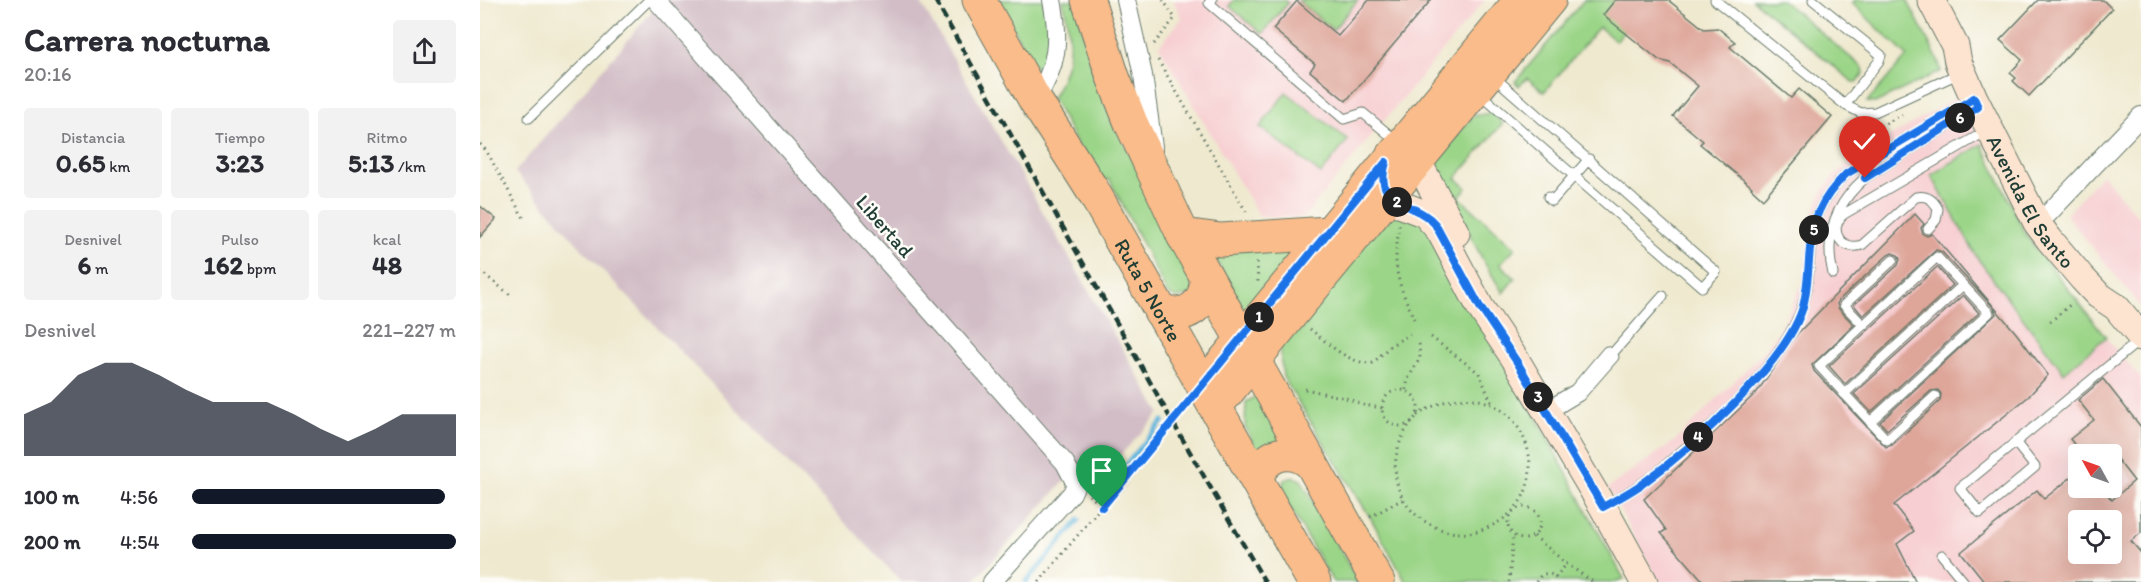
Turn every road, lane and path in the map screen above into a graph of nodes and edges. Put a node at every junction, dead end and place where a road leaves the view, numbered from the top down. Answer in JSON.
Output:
{"nodes":[{"id":1,"x":649,"y":0,"type":"edge"},
{"id":2,"x":656,"y":0,"type":"edge"},
{"id":3,"x":979,"y":0,"type":"edge"},
{"id":4,"x":1052,"y":0,"type":"edge"},
{"id":5,"x":1088,"y":0,"type":"edge"},
{"id":6,"x":1126,"y":0,"type":"edge"},
{"id":7,"x":1212,"y":0,"type":"edge"},
{"id":8,"x":1519,"y":0,"type":"edge"},
{"id":9,"x":1551,"y":0,"type":"edge"},
{"id":10,"x":1715,"y":0,"type":"edge"},
{"id":11,"x":1813,"y":0,"type":"edge"},
{"id":12,"x":1931,"y":0,"type":"edge"},
{"id":13,"x":1959,"y":59,"type":"junction"},
{"id":14,"x":1474,"y":74,"type":"junction"},
{"id":15,"x":1035,"y":100,"type":"junction"},
{"id":16,"x":1845,"y":105,"type":"junction"},
{"id":17,"x":1981,"y":111,"type":"junction"},
{"id":18,"x":2141,"y":116,"type":"edge"},
{"id":19,"x":529,"y":118,"type":"dead end"},
{"id":20,"x":480,"y":144,"type":"edge"},
{"id":21,"x":1402,"y":156,"type":"junction"},
{"id":22,"x":1590,"y":159,"type":"junction"},
{"id":23,"x":1575,"y":175,"type":"junction"},
{"id":24,"x":1163,"y":193,"type":"junction"},
{"id":25,"x":1390,"y":196,"type":"junction"},
{"id":26,"x":1548,"y":197,"type":"dead end"},
{"id":27,"x":2048,"y":214,"type":"junction"},
{"id":28,"x":526,"y":221,"type":"dead end"},
{"id":29,"x":1928,"y":229,"type":"dead end"},
{"id":30,"x":1328,"y":233,"type":"junction"},
{"id":31,"x":1183,"y":235,"type":"junction"},
{"id":32,"x":1893,"y":260,"type":"dead end"},
{"id":33,"x":480,"y":271,"type":"edge"},
{"id":34,"x":1833,"y":274,"type":"dead end"},
{"id":35,"x":1206,"y":277,"type":"junction"},
{"id":36,"x":1963,"y":285,"type":"junction"},
{"id":37,"x":1663,"y":296,"type":"dead end"},
{"id":38,"x":513,"y":297,"type":"dead end"},
{"id":39,"x":2072,"y":303,"type":"dead end"},
{"id":40,"x":2116,"y":307,"type":"junction"},
{"id":41,"x":1160,"y":311,"type":"junction"},
{"id":42,"x":1414,"y":319,"type":"dead end"},
{"id":43,"x":2050,"y":322,"type":"dead end"},
{"id":44,"x":1863,"y":325,"type":"junction"},
{"id":45,"x":1307,"y":327,"type":"dead end"},
{"id":46,"x":1410,"y":334,"type":"dead end"},
{"id":47,"x":1431,"y":337,"type":"dead end"},
{"id":48,"x":2141,"y":338,"type":"edge"},
{"id":49,"x":1419,"y":341,"type":"dead end"},
{"id":50,"x":1247,"y":350,"type":"junction"},
{"id":51,"x":1517,"y":362,"type":"junction"},
{"id":52,"x":1305,"y":389,"type":"dead end"},
{"id":53,"x":1406,"y":391,"type":"junction"},
{"id":54,"x":1844,"y":394,"type":"junction"},
{"id":55,"x":1935,"y":396,"type":"dead end"},
{"id":56,"x":1209,"y":397,"type":"junction"},
{"id":57,"x":1492,"y":404,"type":"junction"},
{"id":58,"x":1382,"y":408,"type":"junction"},
{"id":59,"x":1416,"y":416,"type":"junction"},
{"id":60,"x":1541,"y":418,"type":"junction"},
{"id":61,"x":1412,"y":421,"type":"junction"},
{"id":62,"x":1870,"y":422,"type":"junction"},
{"id":63,"x":1523,"y":435,"type":"junction"},
{"id":64,"x":2015,"y":442,"type":"junction"},
{"id":65,"x":1311,"y":463,"type":"junction"},
{"id":66,"x":1256,"y":479,"type":"junction"},
{"id":67,"x":1403,"y":499,"type":"junction"},
{"id":68,"x":1603,"y":507,"type":"junction"},
{"id":69,"x":1514,"y":511,"type":"junction"},
{"id":70,"x":1370,"y":517,"type":"dead end"},
{"id":71,"x":1514,"y":536,"type":"junction"},
{"id":72,"x":1534,"y":536,"type":"junction"},
{"id":73,"x":1942,"y":555,"type":"dead end"},
{"id":74,"x":1567,"y":564,"type":"junction"},
{"id":75,"x":1555,"y":577,"type":"junction"},
{"id":76,"x":992,"y":582,"type":"edge"},
{"id":77,"x":1039,"y":582,"type":"edge"},
{"id":78,"x":1314,"y":582,"type":"edge"},
{"id":79,"x":1378,"y":582,"type":"edge"},
{"id":80,"x":1509,"y":582,"type":"edge"},
{"id":81,"x":1536,"y":582,"type":"edge"},
{"id":82,"x":1558,"y":582,"type":"edge"},
{"id":83,"x":1593,"y":582,"type":"edge"},
{"id":84,"x":1643,"y":582,"type":"edge"},
{"id":85,"x":1964,"y":582,"type":"edge"}],
"edges":[{"from":1,"to":19,"type":"lane"},
{"from":2,"to":76,"type":"street","name":"Libertad"},
{"from":3,"to":15,"type":"highway","name":"Ruta 5 Norte"},
{"from":4,"to":15,"type":"street"},
{"from":5,"to":24,"type":"highway"},
{"from":6,"to":24,"type":"street"},
{"from":7,"to":21,"type":"lane"},
{"from":8,"to":14,"type":"main road"},
{"from":9,"to":14,"type":"main road"},
{"from":10,"to":16,"type":"lane"},
{"from":11,"to":16,"type":"lane"},
{"from":12,"to":13,"type":"street","name":"Avenida El Santo"},
{"from":13,"to":16,"type":"lane"},
{"from":13,"to":17,"type":"street","name":"Avenida El Santo"},
{"from":13,"to":27,"type":"street","name":"Avenida El Santo"},
{"from":14,"to":21,"type":"main road"},
{"from":14,"to":22,"type":"lane"},
{"from":14,"to":23,"type":"lane"},
{"from":15,"to":41,"type":"highway","name":"Ruta 5 Norte"},
{"from":17,"to":29,"type":"lane"},
{"from":17,"to":34,"type":"lane"},
{"from":17,"to":40,"type":"street","name":"Avenida El Santo"},
{"from":17,"to":68,"type":"lane"},
{"from":18,"to":27,"type":"street"},
{"from":20,"to":28,"type":"path"},
{"from":21,"to":25,"type":"main road"},
{"from":21,"to":30,"type":"main road"},
{"from":21,"to":51,"type":"street"},
{"from":22,"to":23,"type":"lane"},
{"from":22,"to":23,"type":"lane"},
{"from":23,"to":26,"type":"lane"},
{"from":24,"to":31,"type":"highway"},
{"from":25,"to":42,"type":"path"},
{"from":25,"to":50,"type":"main road"},
{"from":25,"to":51,"type":"street"},
{"from":27,"to":40,"type":"street","name":"Avenida El Santo"},
{"from":30,"to":31,"type":"highway"},
{"from":30,"to":50,"type":"main road"},
{"from":31,"to":35,"type":"highway"},
{"from":32,"to":44,"type":"lane"},
{"from":33,"to":38,"type":"path"},
{"from":35,"to":41,"type":"highway"},
{"from":35,"to":50,"type":"highway"},
{"from":36,"to":44,"type":"lane"},
{"from":36,"to":54,"type":"lane"},
{"from":36,"to":62,"type":"lane"},
{"from":37,"to":60,"type":"lane"},
{"from":39,"to":43,"type":"path"},
{"from":40,"to":48,"type":"street","name":"Avenida El Santo"},
{"from":41,"to":56,"type":"highway","name":"Ruta 5 Norte"},
{"from":44,"to":54,"type":"lane"},
{"from":45,"to":46,"type":"path"},
{"from":47,"to":57,"type":"path"},
{"from":48,"to":64,"type":"lane"},
{"from":49,"to":53,"type":"path"},
{"from":50,"to":56,"type":"main road"},
{"from":50,"to":65,"type":"highway"},
{"from":51,"to":60,"type":"street"},
{"from":52,"to":58,"type":"path"},
{"from":53,"to":58,"type":"path"},
{"from":53,"to":59,"type":"path"},
{"from":54,"to":62,"type":"lane"},
{"from":55,"to":62,"type":"lane"},
{"from":56,"to":66,"type":"highway","name":"Ruta 5 Norte"},
{"from":56,"to":77,"type":"path"},
{"from":57,"to":59,"type":"path"},
{"from":57,"to":63,"type":"path"},
{"from":58,"to":61,"type":"path"},
{"from":59,"to":61,"type":"path"},
{"from":60,"to":63,"type":"path"},
{"from":60,"to":68,"type":"street"},
{"from":61,"to":67,"type":"path"},
{"from":63,"to":69,"type":"path"},
{"from":64,"to":64,"type":"lane"},
{"from":65,"to":66,"type":"highway"},
{"from":65,"to":79,"type":"highway"},
{"from":66,"to":78,"type":"highway","name":"Ruta 5 Norte"},
{"from":67,"to":69,"type":"path"},
{"from":67,"to":70,"type":"path"},
{"from":68,"to":84,"type":"street"},
{"from":69,"to":71,"type":"path"},
{"from":69,"to":72,"type":"path"},
{"from":71,"to":72,"type":"path"},
{"from":71,"to":80,"type":"path"},
{"from":72,"to":74,"type":"path"},
{"from":73,"to":85,"type":"lane"},
{"from":74,"to":75,"type":"path"},
{"from":74,"to":83,"type":"path"},
{"from":75,"to":81,"type":"path"},
{"from":75,"to":82,"type":"path"}]}
